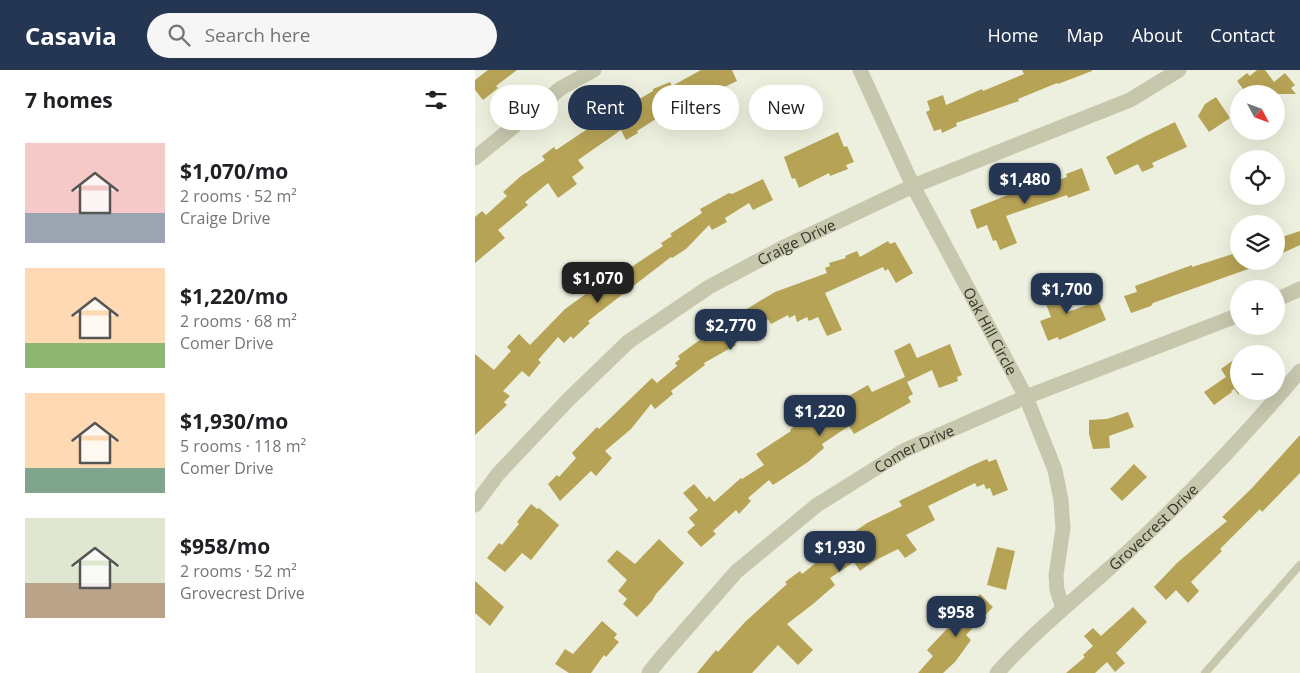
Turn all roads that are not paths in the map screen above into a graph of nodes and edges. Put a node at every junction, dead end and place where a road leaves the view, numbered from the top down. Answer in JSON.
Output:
{"nodes":[{"id":1,"x":594,"y":70,"type":"edge"},
{"id":2,"x":860,"y":70,"type":"edge"},
{"id":3,"x":1179,"y":70,"type":"edge"},
{"id":4,"x":475,"y":158,"type":"edge"},
{"id":5,"x":913,"y":186,"type":"junction"},
{"id":6,"x":1300,"y":289,"type":"edge"},
{"id":7,"x":1285,"y":296,"type":"edge"},
{"id":8,"x":1230,"y":319,"type":"edge"},
{"id":9,"x":1300,"y":372,"type":"edge"},
{"id":10,"x":1027,"y":397,"type":"junction"},
{"id":11,"x":475,"y":505,"type":"edge"},
{"id":12,"x":1300,"y":565,"type":"edge"},
{"id":13,"x":1063,"y":608,"type":"junction"},
{"id":14,"x":649,"y":673,"type":"edge"},
{"id":15,"x":997,"y":673,"type":"edge"},
{"id":16,"x":1205,"y":673,"type":"edge"}],
"edges":[{"from":1,"to":4,"type":"street"},
{"from":2,"to":5,"type":"street","name":"Oak Hill Circle"},
{"from":3,"to":5,"type":"street","name":"Craige Drive"},
{"from":5,"to":10,"type":"street","name":"Oak Hill Circle"},
{"from":5,"to":11,"type":"street","name":"Craige Drive"},
{"from":6,"to":7,"type":"street"},
{"from":8,"to":10,"type":"street","name":"Comer Drive"},
{"from":9,"to":13,"type":"street","name":"Grovecrest Drive"},
{"from":10,"to":13,"type":"street","name":"Oak Hill Circle"},
{"from":10,"to":14,"type":"street","name":"Comer Drive"},
{"from":12,"to":16,"type":"lane"},
{"from":13,"to":15,"type":"street","name":"Grovecrest Drive"}]}
